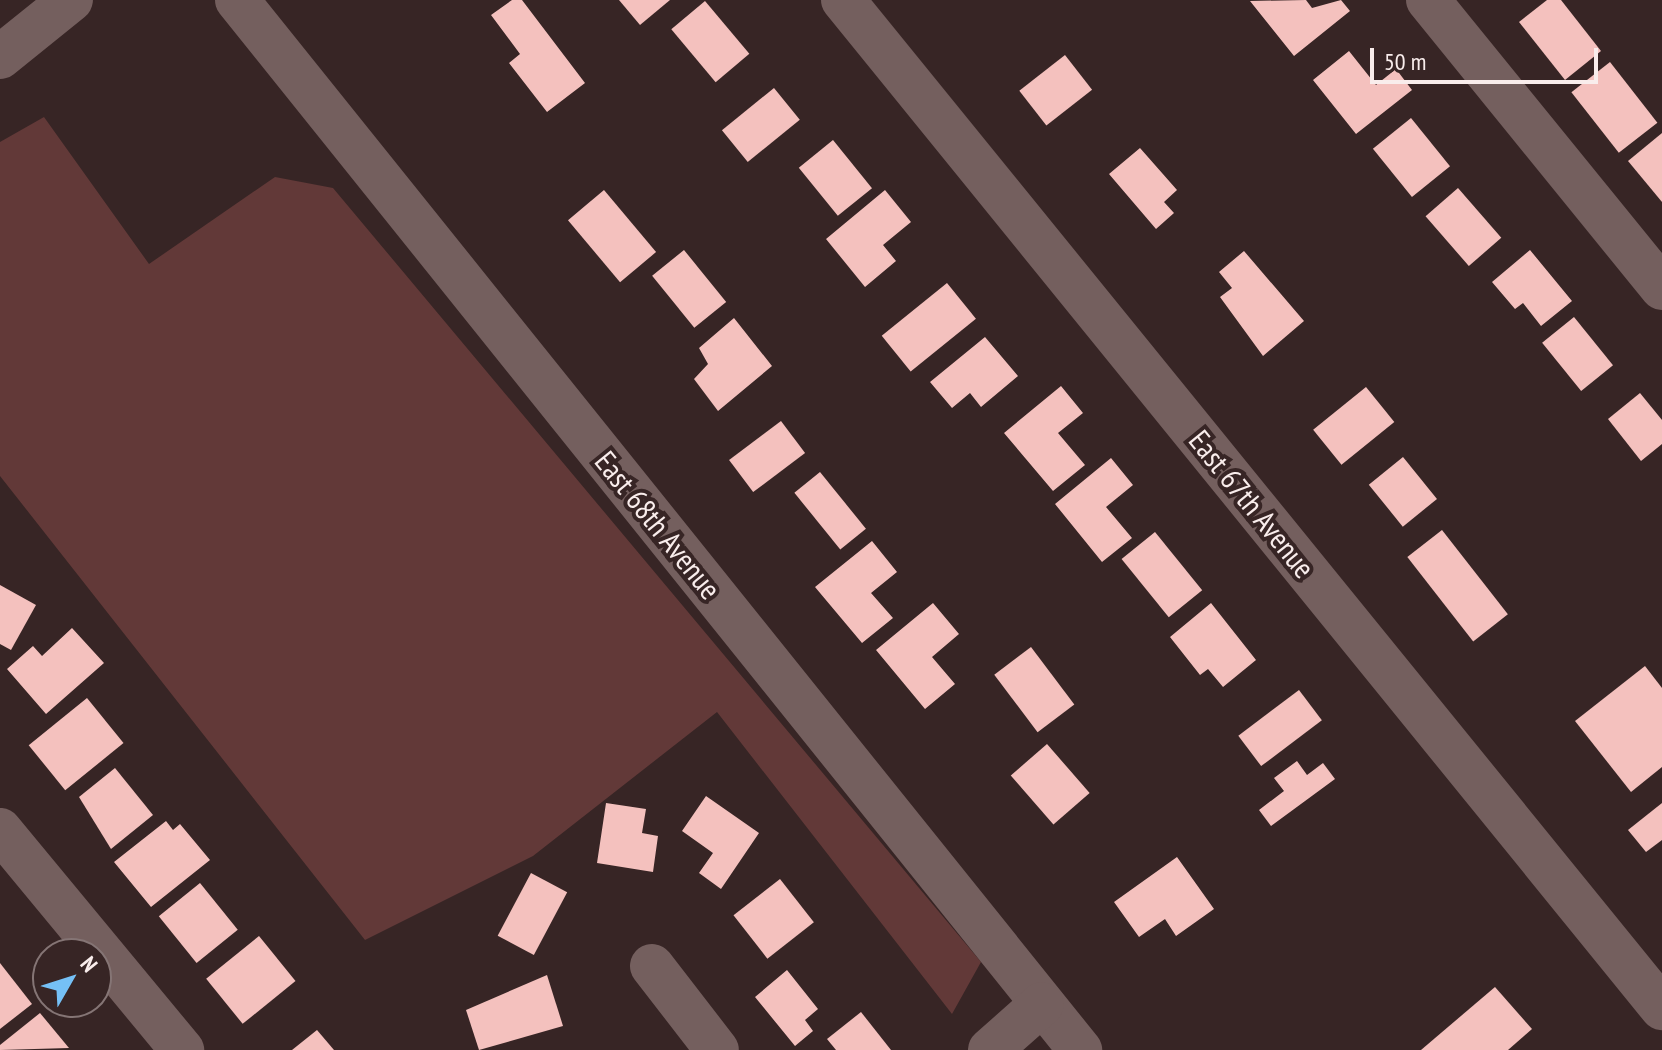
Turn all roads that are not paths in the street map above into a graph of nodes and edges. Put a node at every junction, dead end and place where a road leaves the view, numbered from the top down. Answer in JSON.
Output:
{"nodes":[{"id":1,"x":71,"y":0,"type":"edge"},
{"id":2,"x":237,"y":0,"type":"edge"},
{"id":3,"x":843,"y":0,"type":"edge"},
{"id":4,"x":1428,"y":0,"type":"edge"},
{"id":5,"x":0,"y":57,"type":"edge"},
{"id":6,"x":1662,"y":288,"type":"edge"},
{"id":7,"x":0,"y":830,"type":"edge"},
{"id":8,"x":652,"y":966,"type":"dead end"},
{"id":9,"x":1042,"y":1004,"type":"junction"},
{"id":10,"x":1662,"y":1008,"type":"edge"},
{"id":11,"x":182,"y":1050,"type":"edge"},
{"id":12,"x":717,"y":1050,"type":"edge"},
{"id":13,"x":990,"y":1050,"type":"edge"},
{"id":14,"x":1080,"y":1050,"type":"edge"}],
"edges":[{"from":1,"to":5,"type":"street"},
{"from":2,"to":9,"type":"street","name":"East 68th Avenue"},
{"from":3,"to":10,"type":"street","name":"East 67th Avenue"},
{"from":4,"to":6,"type":"street"},
{"from":7,"to":11,"type":"street"},
{"from":8,"to":12,"type":"street"},
{"from":9,"to":13,"type":"street"},
{"from":9,"to":14,"type":"street","name":"East 68th Avenue"}]}
